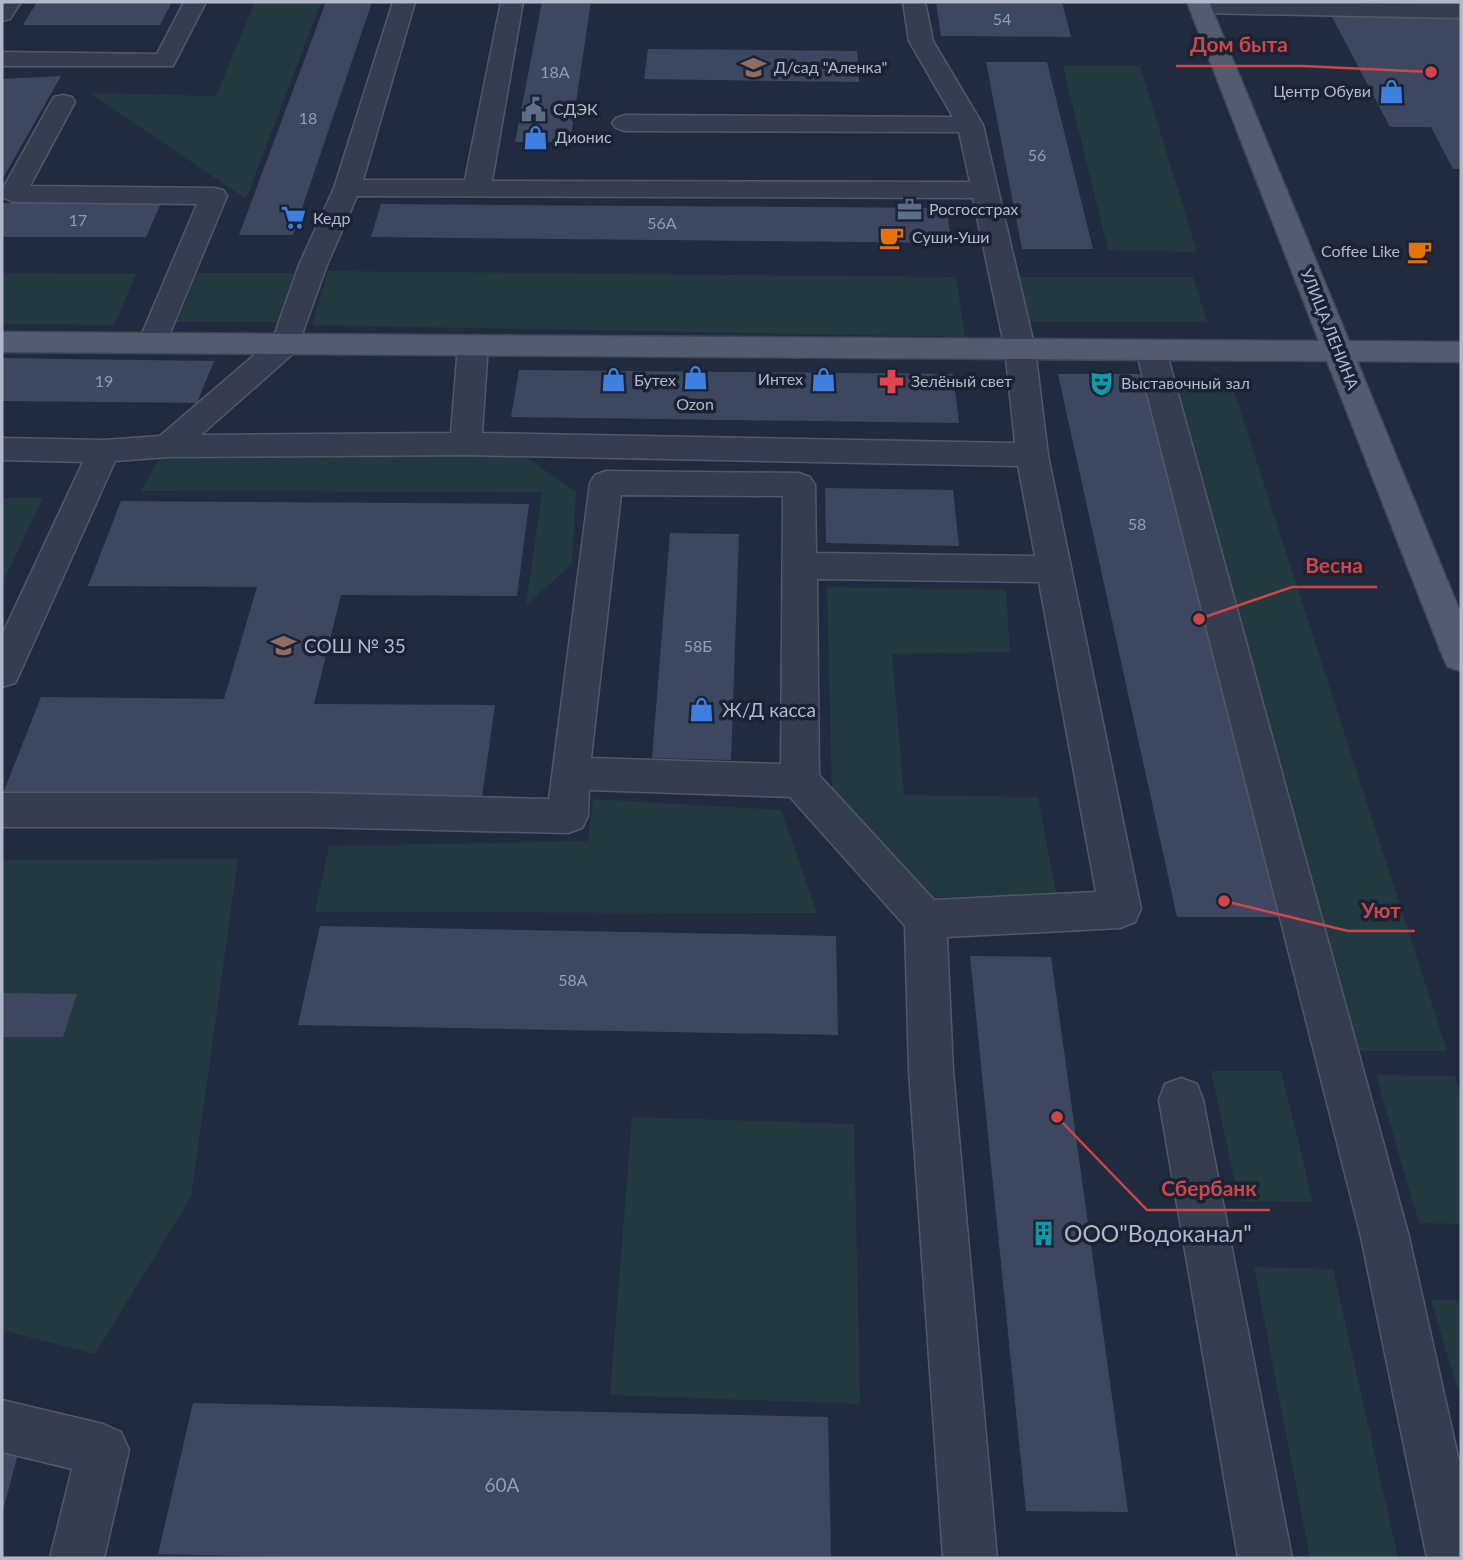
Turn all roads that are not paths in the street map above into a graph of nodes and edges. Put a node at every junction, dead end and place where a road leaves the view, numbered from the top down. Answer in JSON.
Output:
{"nodes":[{"id":1,"x":10,"y":2,"type":"edge"},
{"id":2,"x":195,"y":2,"type":"edge"},
{"id":3,"x":404,"y":2,"type":"edge"},
{"id":4,"x":512,"y":2,"type":"edge"},
{"id":5,"x":915,"y":2,"type":"edge"},
{"id":6,"x":1199,"y":4,"type":"edge"},
{"id":7,"x":1461,"y":11,"type":"edge"},
{"id":8,"x":2,"y":14,"type":"edge"},
{"id":9,"x":2,"y":59,"type":"edge"},
{"id":10,"x":63,"y":102,"type":"dead end"},
{"id":11,"x":625,"y":123,"type":"dead end"},
{"id":12,"x":970,"y":125,"type":"junction"},
{"id":13,"x":347,"y":188,"type":"junction"},
{"id":14,"x":477,"y":189,"type":"junction"},
{"id":15,"x":984,"y":190,"type":"junction"},
{"id":16,"x":2,"y":342,"type":"edge"},
{"id":17,"x":153,"y":343,"type":"junction"},
{"id":18,"x":286,"y":344,"type":"junction"},
{"id":19,"x":473,"y":345,"type":"junction"},
{"id":20,"x":1020,"y":349,"type":"junction"},
{"id":21,"x":1152,"y":350,"type":"junction"},
{"id":22,"x":1339,"y":351,"type":"junction"},
{"id":23,"x":1461,"y":352,"type":"edge"},
{"id":24,"x":466,"y":444,"type":"junction"},
{"id":25,"x":168,"y":446,"type":"junction"},
{"id":26,"x":2,"y":449,"type":"edge"},
{"id":27,"x":104,"y":451,"type":"junction"},
{"id":28,"x":1032,"y":455,"type":"junction"},
{"id":29,"x":799,"y":566,"type":"junction"},
{"id":30,"x":1054,"y":569,"type":"junction"},
{"id":31,"x":1461,"y":657,"type":"edge"},
{"id":32,"x":2,"y":673,"type":"edge"},
{"id":33,"x":570,"y":773,"type":"junction"},
{"id":34,"x":800,"y":781,"type":"junction"},
{"id":35,"x":2,"y":810,"type":"edge"},
{"id":36,"x":926,"y":919,"type":"junction"},
{"id":37,"x":1181,"y":1100,"type":"dead end"},
{"id":38,"x":2,"y":1426,"type":"edge"},
{"id":39,"x":77,"y":1558,"type":"edge"},
{"id":40,"x":970,"y":1558,"type":"edge"},
{"id":41,"x":1265,"y":1558,"type":"edge"},
{"id":42,"x":1454,"y":1558,"type":"edge"}],
"edges":[{"from":1,"to":8,"type":"lane"},
{"from":2,"to":9,"type":"lane"},
{"from":3,"to":13,"type":"lane"},
{"from":4,"to":14,"type":"lane"},
{"from":5,"to":12,"type":"lane"},
{"from":6,"to":7,"type":"lane"},
{"from":6,"to":22,"type":"main road","name":"УЛИЦА ЛЕНИНА"},
{"from":10,"to":17,"type":"lane"},
{"from":11,"to":12,"type":"lane"},
{"from":12,"to":15,"type":"lane"},
{"from":13,"to":14,"type":"lane"},
{"from":13,"to":18,"type":"lane"},
{"from":14,"to":15,"type":"lane"},
{"from":15,"to":20,"type":"lane"},
{"from":16,"to":17,"type":"main road"},
{"from":17,"to":18,"type":"main road"},
{"from":18,"to":19,"type":"main road"},
{"from":18,"to":25,"type":"lane"},
{"from":19,"to":20,"type":"main road"},
{"from":19,"to":24,"type":"lane"},
{"from":20,"to":21,"type":"main road"},
{"from":20,"to":28,"type":"lane"},
{"from":21,"to":22,"type":"main road"},
{"from":21,"to":42,"type":"lane"},
{"from":22,"to":23,"type":"main road"},
{"from":22,"to":31,"type":"main road","name":"УЛИЦА ЛЕНИНА"},
{"from":24,"to":25,"type":"lane"},
{"from":24,"to":28,"type":"lane"},
{"from":25,"to":27,"type":"lane"},
{"from":26,"to":27,"type":"lane"},
{"from":27,"to":32,"type":"lane"},
{"from":28,"to":30,"type":"lane"},
{"from":29,"to":30,"type":"lane"},
{"from":29,"to":33,"type":"lane"},
{"from":29,"to":34,"type":"lane"},
{"from":30,"to":36,"type":"lane"},
{"from":33,"to":34,"type":"lane"},
{"from":33,"to":35,"type":"lane"},
{"from":34,"to":36,"type":"lane"},
{"from":36,"to":40,"type":"lane"},
{"from":37,"to":41,"type":"lane"},
{"from":38,"to":39,"type":"lane"}]}
